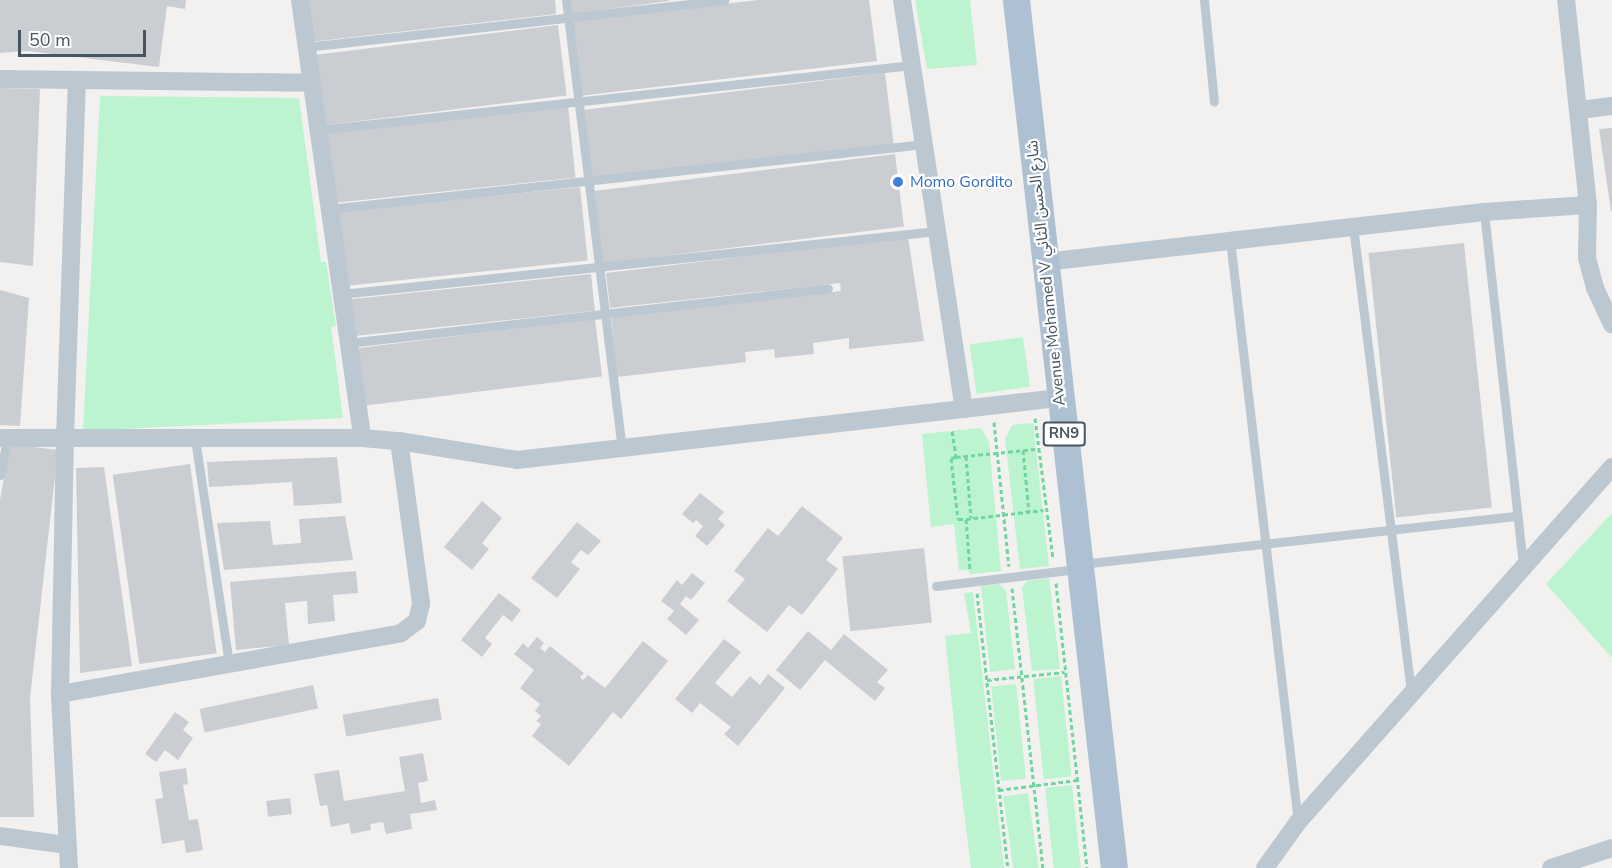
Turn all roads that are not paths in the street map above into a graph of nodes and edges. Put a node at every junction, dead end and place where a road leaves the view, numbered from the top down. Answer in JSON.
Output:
{"nodes":[{"id":1,"x":300,"y":0,"type":"edge"},
{"id":2,"x":566,"y":0,"type":"edge"},
{"id":3,"x":724,"y":0,"type":"edge"},
{"id":4,"x":902,"y":0,"type":"edge"},
{"id":5,"x":1016,"y":0,"type":"edge"},
{"id":6,"x":1204,"y":0,"type":"edge"},
{"id":7,"x":1566,"y":0,"type":"edge"},
{"id":8,"x":568,"y":18,"type":"junction"},
{"id":9,"x":306,"y":47,"type":"junction"},
{"id":10,"x":912,"y":65,"type":"junction"},
{"id":11,"x":0,"y":79,"type":"edge"},
{"id":12,"x":77,"y":80,"type":"junction"},
{"id":13,"x":310,"y":83,"type":"junction"},
{"id":14,"x":579,"y":101,"type":"junction"},
{"id":15,"x":1214,"y":102,"type":"dead end"},
{"id":16,"x":1612,"y":106,"type":"edge"},
{"id":17,"x":1579,"y":110,"type":"junction"},
{"id":18,"x":317,"y":130,"type":"junction"},
{"id":19,"x":924,"y":144,"type":"junction"},
{"id":20,"x":589,"y":180,"type":"junction"},
{"id":21,"x":1588,"y":205,"type":"junction"},
{"id":22,"x":328,"y":209,"type":"junction"},
{"id":23,"x":1484,"y":212,"type":"junction"},
{"id":24,"x":1353,"y":226,"type":"junction"},
{"id":25,"x":937,"y":231,"type":"junction"},
{"id":26,"x":1230,"y":240,"type":"junction"},
{"id":27,"x":1045,"y":262,"type":"junction"},
{"id":28,"x":600,"y":267,"type":"junction"},
{"id":29,"x":828,"y":288,"type":"dead end"},
{"id":30,"x":341,"y":294,"type":"junction"},
{"id":31,"x":606,"y":313,"type":"junction"},
{"id":32,"x":1612,"y":324,"type":"edge"},
{"id":33,"x":348,"y":343,"type":"junction"},
{"id":34,"x":1059,"y":398,"type":"junction"},
{"id":35,"x":964,"y":409,"type":"junction"},
{"id":36,"x":3,"y":438,"type":"edge"},
{"id":37,"x":362,"y":438,"type":"junction"},
{"id":38,"x":64,"y":439,"type":"junction"},
{"id":39,"x":195,"y":439,"type":"junction"},
{"id":40,"x":399,"y":441,"type":"junction"},
{"id":41,"x":622,"y":448,"type":"junction"},
{"id":42,"x":1612,"y":468,"type":"edge"},
{"id":43,"x":0,"y":475,"type":"edge"},
{"id":44,"x":1517,"y":516,"type":"junction"},
{"id":45,"x":1392,"y":530,"type":"junction"},
{"id":46,"x":1265,"y":544,"type":"junction"},
{"id":47,"x":1071,"y":568,"type":"junction"},
{"id":48,"x":1524,"y":570,"type":"junction"},
{"id":49,"x":936,"y":586,"type":"dead end"},
{"id":50,"x":229,"y":664,"type":"junction"},
{"id":51,"x":60,"y":694,"type":"junction"},
{"id":52,"x":1411,"y":695,"type":"junction"},
{"id":53,"x":1298,"y":822,"type":"junction"},
{"id":54,"x":0,"y":836,"type":"edge"},
{"id":55,"x":67,"y":845,"type":"junction"},
{"id":56,"x":1612,"y":848,"type":"edge"},
{"id":57,"x":69,"y":868,"type":"edge"},
{"id":58,"x":1114,"y":868,"type":"edge"},
{"id":59,"x":1265,"y":868,"type":"edge"},
{"id":60,"x":1551,"y":868,"type":"edge"}],
"edges":[{"from":1,"to":9,"type":"street"},
{"from":2,"to":8,"type":"lane"},
{"from":3,"to":8,"type":"lane"},
{"from":4,"to":10,"type":"street"},
{"from":5,"to":27,"type":"main road","name":"Avenue Mohamed V شارع الحسن الثاني","number":"RN9"},
{"from":6,"to":15,"type":"lane"},
{"from":7,"to":17,"type":"street"},
{"from":8,"to":9,"type":"lane"},
{"from":8,"to":14,"type":"lane"},
{"from":9,"to":13,"type":"street"},
{"from":10,"to":14,"type":"lane"},
{"from":10,"to":19,"type":"street"},
{"from":11,"to":12,"type":"street"},
{"from":12,"to":13,"type":"street"},
{"from":12,"to":38,"type":"street"},
{"from":13,"to":18,"type":"street"},
{"from":14,"to":18,"type":"lane"},
{"from":14,"to":20,"type":"lane"},
{"from":16,"to":17,"type":"street"},
{"from":17,"to":21,"type":"street"},
{"from":18,"to":22,"type":"street"},
{"from":19,"to":20,"type":"lane"},
{"from":19,"to":25,"type":"street"},
{"from":20,"to":22,"type":"lane"},
{"from":20,"to":28,"type":"lane"},
{"from":21,"to":23,"type":"street"},
{"from":21,"to":32,"type":"street"},
{"from":22,"to":30,"type":"street"},
{"from":23,"to":24,"type":"street"},
{"from":23,"to":44,"type":"lane"},
{"from":24,"to":26,"type":"street"},
{"from":24,"to":45,"type":"lane"},
{"from":25,"to":28,"type":"lane"},
{"from":25,"to":35,"type":"street"},
{"from":26,"to":27,"type":"street"},
{"from":26,"to":46,"type":"lane"},
{"from":27,"to":34,"type":"main road","name":"Avenue Mohamed V شارع الحسن الثاني","number":"RN9"},
{"from":28,"to":30,"type":"lane"},
{"from":28,"to":31,"type":"lane"},
{"from":29,"to":31,"type":"lane"},
{"from":30,"to":33,"type":"street"},
{"from":31,"to":33,"type":"lane"},
{"from":31,"to":41,"type":"lane"},
{"from":33,"to":37,"type":"street"},
{"from":34,"to":35,"type":"street"},
{"from":34,"to":47,"type":"main road","name":"Avenue Mohamed V شارع الحسن الثاني","number":"RN9"},
{"from":35,"to":41,"type":"street"},
{"from":36,"to":38,"type":"street"},
{"from":36,"to":43,"type":"lane"},
{"from":37,"to":39,"type":"street"},
{"from":37,"to":40,"type":"street"},
{"from":38,"to":39,"type":"street"},
{"from":38,"to":51,"type":"street"},
{"from":39,"to":50,"type":"lane"},
{"from":40,"to":41,"type":"street"},
{"from":40,"to":50,"type":"street"},
{"from":42,"to":48,"type":"street"},
{"from":44,"to":45,"type":"lane"},
{"from":44,"to":48,"type":"lane"},
{"from":45,"to":46,"type":"lane"},
{"from":45,"to":52,"type":"lane"},
{"from":46,"to":47,"type":"lane"},
{"from":46,"to":53,"type":"lane"},
{"from":47,"to":49,"type":"lane"},
{"from":47,"to":58,"type":"main road","name":"Avenue Mohamed V شارع الحسن الثاني","number":"RN9"},
{"from":48,"to":52,"type":"street"},
{"from":50,"to":51,"type":"street"},
{"from":51,"to":55,"type":"street"},
{"from":52,"to":53,"type":"street"},
{"from":53,"to":59,"type":"street"},
{"from":54,"to":55,"type":"street"},
{"from":55,"to":57,"type":"street"},
{"from":56,"to":60,"type":"street"}]}
